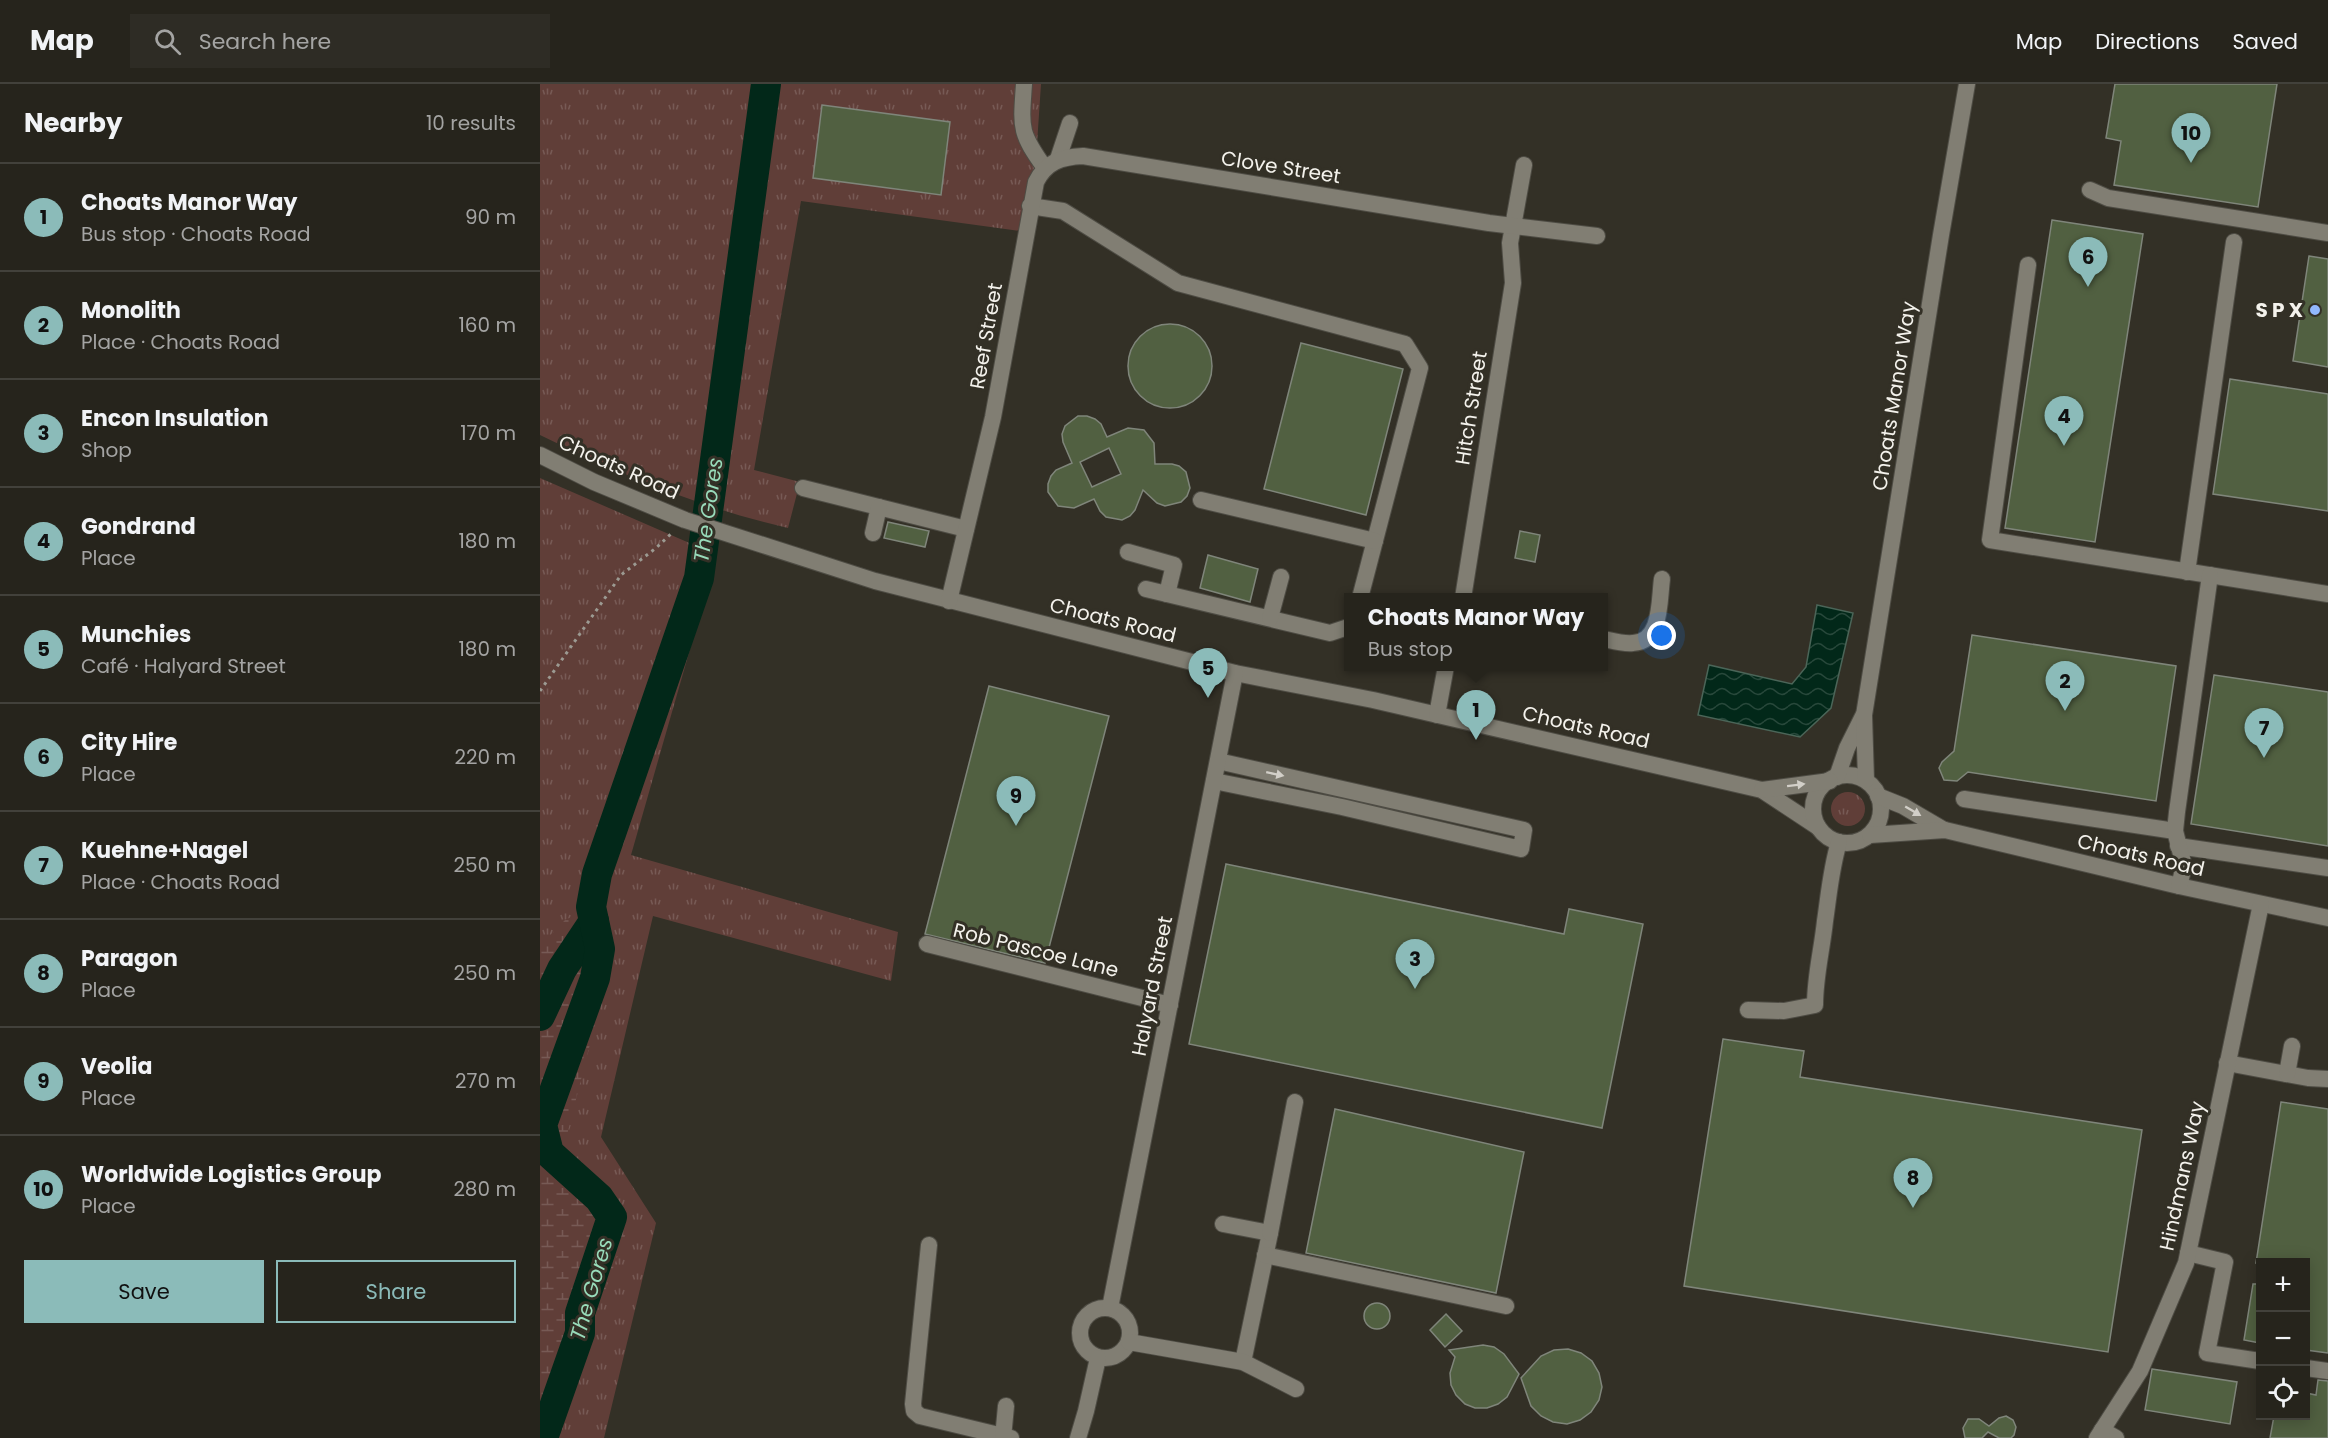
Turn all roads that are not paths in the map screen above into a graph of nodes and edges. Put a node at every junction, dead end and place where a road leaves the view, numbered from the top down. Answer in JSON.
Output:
{"nodes":[{"id":1,"x":1024,"y":84,"type":"edge"},
{"id":2,"x":1967,"y":85,"type":"edge"},
{"id":3,"x":1070,"y":123,"type":"dead end"},
{"id":4,"x":1051,"y":164,"type":"junction"},
{"id":5,"x":1524,"y":165,"type":"dead end"},
{"id":6,"x":2090,"y":190,"type":"dead end"},
{"id":7,"x":1030,"y":206,"type":"junction"},
{"id":8,"x":1513,"y":225,"type":"junction"},
{"id":9,"x":2328,"y":233,"type":"edge"},
{"id":10,"x":1597,"y":236,"type":"dead end"},
{"id":11,"x":2234,"y":242,"type":"dead end"},
{"id":12,"x":2028,"y":265,"type":"dead end"},
{"id":13,"x":540,"y":455,"type":"edge"},
{"id":14,"x":803,"y":488,"type":"dead end"},
{"id":15,"x":1202,"y":500,"type":"dead end"},
{"id":16,"x":879,"y":507,"type":"junction"},
{"id":17,"x":966,"y":529,"type":"junction"},
{"id":18,"x":873,"y":533,"type":"dead end"},
{"id":19,"x":1375,"y":541,"type":"junction"},
{"id":20,"x":1128,"y":552,"type":"dead end"},
{"id":21,"x":2187,"y":572,"type":"junction"},
{"id":22,"x":2210,"y":575,"type":"junction"},
{"id":23,"x":1281,"y":577,"type":"dead end"},
{"id":24,"x":1662,"y":579,"type":"dead end"},
{"id":25,"x":1146,"y":588,"type":"dead end"},
{"id":26,"x":1361,"y":593,"type":"edge"},
{"id":27,"x":1464,"y":593,"type":"edge"},
{"id":28,"x":1167,"y":594,"type":"junction"},
{"id":29,"x":2328,"y":594,"type":"edge"},
{"id":30,"x":950,"y":601,"type":"junction"},
{"id":31,"x":1270,"y":618,"type":"junction"},
{"id":32,"x":1344,"y":628,"type":"edge"},
{"id":33,"x":1608,"y":640,"type":"edge"},
{"id":34,"x":1445,"y":671,"type":"edge"},
{"id":35,"x":1235,"y":673,"type":"junction"},
{"id":36,"x":1437,"y":715,"type":"junction"},
{"id":37,"x":1864,"y":715,"type":"junction"},
{"id":38,"x":1218,"y":761,"type":"junction"},
{"id":39,"x":1833,"y":779,"type":"junction"},
{"id":40,"x":1866,"y":780,"type":"junction"},
{"id":41,"x":1214,"y":782,"type":"junction"},
{"id":42,"x":1762,"y":789,"type":"junction"},
{"id":43,"x":1878,"y":796,"type":"junction"},
{"id":44,"x":1964,"y":799,"type":"dead end"},
{"id":45,"x":1818,"y":827,"type":"junction"},
{"id":46,"x":1945,"y":830,"type":"junction"},
{"id":47,"x":1870,"y":835,"type":"junction"},
{"id":48,"x":2176,"y":838,"type":"junction"},
{"id":49,"x":1839,"y":842,"type":"junction"},
{"id":50,"x":2328,"y":868,"type":"edge"},
{"id":51,"x":2179,"y":886,"type":"junction"},
{"id":52,"x":2261,"y":904,"type":"junction"},
{"id":53,"x":2328,"y":918,"type":"edge"},
{"id":54,"x":927,"y":944,"type":"dead end"},
{"id":55,"x":1170,"y":1005,"type":"junction"},
{"id":56,"x":1748,"y":1010,"type":"dead end"},
{"id":57,"x":2292,"y":1046,"type":"dead end"},
{"id":58,"x":2227,"y":1063,"type":"junction"},
{"id":59,"x":2287,"y":1074,"type":"junction"},
{"id":60,"x":2328,"y":1079,"type":"edge"},
{"id":61,"x":1295,"y":1102,"type":"dead end"},
{"id":62,"x":1223,"y":1224,"type":"dead end"},
{"id":63,"x":1270,"y":1233,"type":"junction"},
{"id":64,"x":929,"y":1245,"type":"dead end"},
{"id":65,"x":2188,"y":1253,"type":"junction"},
{"id":66,"x":1265,"y":1255,"type":"junction"},
{"id":67,"x":1506,"y":1306,"type":"dead end"},
{"id":68,"x":1110,"y":1308,"type":"junction"},
{"id":69,"x":1129,"y":1342,"type":"junction"},
{"id":70,"x":2256,"y":1360,"type":"edge"},
{"id":71,"x":1243,"y":1362,"type":"junction"},
{"id":72,"x":1096,"y":1365,"type":"junction"},
{"id":73,"x":2310,"y":1369,"type":"edge"},
{"id":74,"x":2328,"y":1371,"type":"edge"},
{"id":75,"x":1296,"y":1389,"type":"dead end"},
{"id":76,"x":1006,"y":1406,"type":"dead end"},
{"id":77,"x":2105,"y":1435,"type":"edge"},
{"id":78,"x":1005,"y":1437,"type":"edge"},
{"id":79,"x":1078,"y":1438,"type":"edge"}],
"edges":[{"from":1,"to":4,"type":"street"},
{"from":2,"to":37,"type":"street","name":"Choats Manor Way"},
{"from":3,"to":4,"type":"street","name":"Reef Street"},
{"from":4,"to":7,"type":"street","name":"Reef Street"},
{"from":4,"to":8,"type":"street","name":"Clove Street"},
{"from":5,"to":8,"type":"street","name":"Hitch Street"},
{"from":6,"to":9,"type":"street"},
{"from":7,"to":17,"type":"street","name":"Reef Street"},
{"from":7,"to":19,"type":"street"},
{"from":8,"to":10,"type":"street","name":"Clove Street"},
{"from":8,"to":27,"type":"street","name":"Hitch Street"},
{"from":11,"to":21,"type":"street"},
{"from":12,"to":21,"type":"street"},
{"from":13,"to":30,"type":"street","name":"Choats Road"},
{"from":14,"to":16,"type":"street"},
{"from":15,"to":19,"type":"street"},
{"from":16,"to":17,"type":"street"},
{"from":16,"to":18,"type":"street"},
{"from":17,"to":30,"type":"street","name":"Reef Street"},
{"from":19,"to":26,"type":"street"},
{"from":20,"to":28,"type":"street"},
{"from":21,"to":22,"type":"street"},
{"from":22,"to":29,"type":"street"},
{"from":22,"to":48,"type":"street"},
{"from":23,"to":31,"type":"street"},
{"from":24,"to":33,"type":"street"},
{"from":25,"to":28,"type":"street"},
{"from":28,"to":31,"type":"street"},
{"from":30,"to":35,"type":"street","name":"Choats Road"},
{"from":31,"to":32,"type":"street"},
{"from":34,"to":36,"type":"street"},
{"from":35,"to":36,"type":"street","name":"Choats Road"},
{"from":35,"to":38,"type":"street","name":"Halyard Street"},
{"from":36,"to":42,"type":"street","name":"Choats Road"},
{"from":37,"to":39,"type":"street","name":"Choats Manor Way"},
{"from":37,"to":40,"type":"street","name":"Choats Manor Way"},
{"from":38,"to":41,"type":"street","name":"Halyard Street"},
{"from":38,"to":41,"type":"street","one_way":true},
{"from":39,"to":40,"type":"street"},
{"from":42,"to":39,"type":"street","name":"Choats Road","one_way":true},
{"from":39,"to":45,"type":"street"},
{"from":40,"to":43,"type":"street"},
{"from":41,"to":55,"type":"street","name":"Halyard Street"},
{"from":42,"to":45,"type":"street","name":"Choats Road"},
{"from":43,"to":46,"type":"street","name":"Choats Road","one_way":true},
{"from":43,"to":47,"type":"street"},
{"from":44,"to":48,"type":"street"},
{"from":45,"to":49,"type":"street"},
{"from":46,"to":47,"type":"street","name":"Choats Road"},
{"from":46,"to":51,"type":"street","name":"Choats Road"},
{"from":47,"to":49,"type":"street"},
{"from":48,"to":50,"type":"street"},
{"from":48,"to":51,"type":"street"},
{"from":49,"to":56,"type":"street"},
{"from":51,"to":52,"type":"street","name":"Choats Road"},
{"from":52,"to":53,"type":"street","name":"Choats Road"},
{"from":52,"to":58,"type":"street","name":"Hindmans Way"},
{"from":54,"to":55,"type":"street","name":"Rob Pascoe Lane"},
{"from":55,"to":68,"type":"street","name":"Halyard Street"},
{"from":57,"to":59,"type":"street"},
{"from":58,"to":59,"type":"street"},
{"from":58,"to":65,"type":"street","name":"Hindmans Way"},
{"from":59,"to":60,"type":"street"},
{"from":61,"to":63,"type":"street"},
{"from":62,"to":63,"type":"street"},
{"from":63,"to":66,"type":"street"},
{"from":64,"to":78,"type":"street"},
{"from":65,"to":70,"type":"street"},
{"from":65,"to":77,"type":"street","name":"Hindmans Way"},
{"from":66,"to":67,"type":"street"},
{"from":66,"to":71,"type":"street"},
{"from":68,"to":69,"type":"street"},
{"from":68,"to":72,"type":"street"},
{"from":69,"to":71,"type":"street"},
{"from":69,"to":72,"type":"street"},
{"from":71,"to":75,"type":"street"},
{"from":72,"to":79,"type":"street"},
{"from":73,"to":74,"type":"street"},
{"from":76,"to":78,"type":"street"}]}
